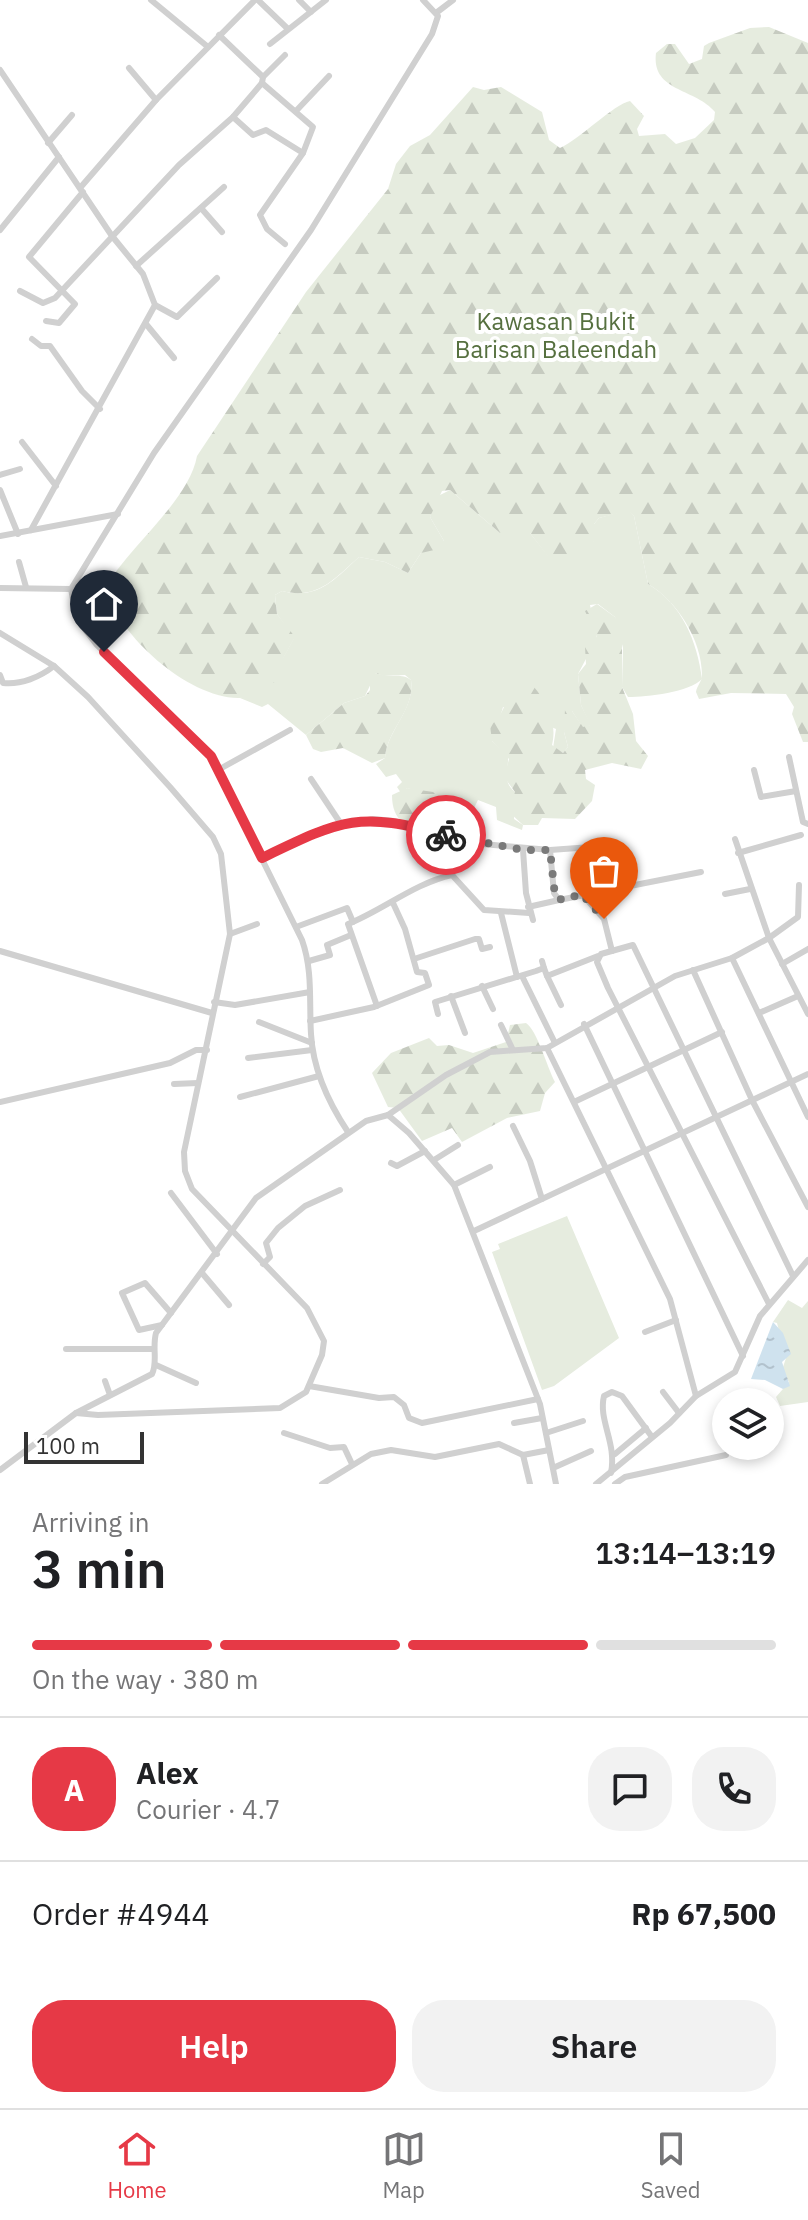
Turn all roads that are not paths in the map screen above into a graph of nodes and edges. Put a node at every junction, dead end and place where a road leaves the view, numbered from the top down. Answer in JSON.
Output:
{"nodes":[{"id":1,"x":151,"y":0,"type":"edge"},
{"id":2,"x":257,"y":0,"type":"edge"},
{"id":3,"x":299,"y":0,"type":"edge"},
{"id":4,"x":326,"y":0,"type":"edge"},
{"id":5,"x":423,"y":0,"type":"edge"},
{"id":6,"x":453,"y":0,"type":"edge"},
{"id":7,"x":311,"y":12,"type":"junction"},
{"id":8,"x":436,"y":13,"type":"junction"},
{"id":9,"x":288,"y":29,"type":"junction"},
{"id":10,"x":219,"y":35,"type":"junction"},
{"id":11,"x":270,"y":44,"type":"dead end"},
{"id":12,"x":208,"y":47,"type":"junction"},
{"id":13,"x":285,"y":55,"type":"dead end"},
{"id":14,"x":129,"y":68,"type":"dead end"},
{"id":15,"x":0,"y":70,"type":"edge"},
{"id":16,"x":329,"y":76,"type":"dead end"},
{"id":17,"x":262,"y":80,"type":"junction"},
{"id":18,"x":156,"y":100,"type":"junction"},
{"id":19,"x":296,"y":111,"type":"junction"},
{"id":20,"x":72,"y":115,"type":"dead end"},
{"id":21,"x":233,"y":117,"type":"junction"},
{"id":22,"x":48,"y":143,"type":"junction"},
{"id":23,"x":303,"y":153,"type":"junction"},
{"id":24,"x":59,"y":157,"type":"junction"},
{"id":25,"x":224,"y":187,"type":"dead end"},
{"id":26,"x":82,"y":190,"type":"junction"},
{"id":27,"x":201,"y":208,"type":"junction"},
{"id":28,"x":0,"y":230,"type":"edge"},
{"id":29,"x":222,"y":232,"type":"dead end"},
{"id":30,"x":113,"y":235,"type":"junction"},
{"id":31,"x":285,"y":244,"type":"dead end"},
{"id":32,"x":136,"y":266,"type":"junction"},
{"id":33,"x":217,"y":278,"type":"dead end"},
{"id":34,"x":57,"y":289,"type":"junction"},
{"id":35,"x":20,"y":291,"type":"dead end"},
{"id":36,"x":155,"y":305,"type":"junction"},
{"id":37,"x":46,"y":321,"type":"dead end"},
{"id":38,"x":146,"y":324,"type":"junction"},
{"id":39,"x":32,"y":339,"type":"dead end"},
{"id":40,"x":174,"y":358,"type":"dead end"},
{"id":41,"x":100,"y":409,"type":"junction"},
{"id":42,"x":22,"y":442,"type":"dead end"},
{"id":43,"x":20,"y":469,"type":"dead end"},
{"id":44,"x":0,"y":475,"type":"edge"},
{"id":45,"x":56,"y":486,"type":"junction"},
{"id":46,"x":0,"y":490,"type":"edge"},
{"id":47,"x":118,"y":514,"type":"junction"},
{"id":48,"x":31,"y":530,"type":"junction"},
{"id":49,"x":18,"y":534,"type":"junction"},
{"id":50,"x":0,"y":536,"type":"edge"},
{"id":51,"x":19,"y":562,"type":"dead end"},
{"id":52,"x":26,"y":587,"type":"junction"},
{"id":53,"x":0,"y":588,"type":"edge"},
{"id":54,"x":71,"y":589,"type":"junction"},
{"id":55,"x":0,"y":633,"type":"edge"},
{"id":56,"x":54,"y":666,"type":"junction"},
{"id":57,"x":0,"y":675,"type":"edge"},
{"id":58,"x":290,"y":730,"type":"dead end"},
{"id":59,"x":789,"y":757,"type":"dead end"},
{"id":60,"x":218,"y":770,"type":"junction"},
{"id":61,"x":754,"y":770,"type":"dead end"},
{"id":62,"x":311,"y":779,"type":"dead end"},
{"id":63,"x":796,"y":791,"type":"junction"},
{"id":64,"x":341,"y":824,"type":"junction"},
{"id":65,"x":808,"y":824,"type":"edge"},
{"id":66,"x":801,"y":835,"type":"dead end"},
{"id":67,"x":735,"y":839,"type":"dead end"},
{"id":68,"x":523,"y":850,"type":"junction"},
{"id":69,"x":550,"y":850,"type":"junction"},
{"id":70,"x":738,"y":853,"type":"junction"},
{"id":71,"x":262,"y":858,"type":"junction"},
{"id":72,"x":701,"y":872,"type":"dead end"},
{"id":73,"x":799,"y":885,"type":"dead end"},
{"id":74,"x":750,"y":889,"type":"junction"},
{"id":75,"x":607,"y":890,"type":"junction"},
{"id":76,"x":582,"y":894,"type":"junction"},
{"id":77,"x":725,"y":894,"type":"dead end"},
{"id":78,"x":559,"y":900,"type":"junction"},
{"id":79,"x":393,"y":903,"type":"junction"},
{"id":80,"x":501,"y":913,"type":"junction"},
{"id":81,"x":530,"y":913,"type":"junction"},
{"id":82,"x":353,"y":922,"type":"junction"},
{"id":83,"x":257,"y":924,"type":"dead end"},
{"id":84,"x":296,"y":927,"type":"junction"},
{"id":85,"x":230,"y":934,"type":"junction"},
{"id":86,"x":351,"y":935,"type":"junction"},
{"id":87,"x":769,"y":938,"type":"junction"},
{"id":88,"x":490,"y":947,"type":"dead end"},
{"id":89,"x":808,"y":949,"type":"edge"},
{"id":90,"x":0,"y":951,"type":"edge"},
{"id":91,"x":612,"y":951,"type":"junction"},
{"id":92,"x":598,"y":956,"type":"junction"},
{"id":93,"x":732,"y":958,"type":"junction"},
{"id":94,"x":414,"y":959,"type":"junction"},
{"id":95,"x":309,"y":961,"type":"junction"},
{"id":96,"x":782,"y":964,"type":"junction"},
{"id":97,"x":693,"y":970,"type":"junction"},
{"id":98,"x":547,"y":976,"type":"junction"},
{"id":99,"x":520,"y":977,"type":"junction"},
{"id":100,"x":482,"y":986,"type":"junction"},
{"id":101,"x":653,"y":987,"type":"junction"},
{"id":102,"x":310,"y":992,"type":"junction"},
{"id":103,"x":451,"y":996,"type":"junction"},
{"id":104,"x":798,"y":996,"type":"junction"},
{"id":105,"x":214,"y":1002,"type":"junction"},
{"id":106,"x":619,"y":1004,"type":"junction"},
{"id":107,"x":561,"y":1005,"type":"dead end"},
{"id":108,"x":377,"y":1006,"type":"junction"},
{"id":109,"x":493,"y":1009,"type":"dead end"},
{"id":110,"x":212,"y":1013,"type":"junction"},
{"id":111,"x":759,"y":1013,"type":"junction"},
{"id":112,"x":438,"y":1014,"type":"dead end"},
{"id":113,"x":808,"y":1014,"type":"edge"},
{"id":114,"x":310,"y":1021,"type":"junction"},
{"id":115,"x":259,"y":1022,"type":"dead end"},
{"id":116,"x":584,"y":1024,"type":"junction"},
{"id":117,"x":501,"y":1025,"type":"dead end"},
{"id":118,"x":722,"y":1032,"type":"junction"},
{"id":119,"x":465,"y":1033,"type":"dead end"},
{"id":120,"x":554,"y":1041,"type":"junction"},
{"id":121,"x":312,"y":1043,"type":"junction"},
{"id":122,"x":512,"y":1048,"type":"junction"},
{"id":123,"x":547,"y":1048,"type":"junction"},
{"id":124,"x":207,"y":1050,"type":"junction"},
{"id":125,"x":683,"y":1050,"type":"junction"},
{"id":126,"x":248,"y":1058,"type":"dead end"},
{"id":127,"x":649,"y":1066,"type":"junction"},
{"id":128,"x":808,"y":1074,"type":"edge"},
{"id":129,"x":319,"y":1076,"type":"junction"},
{"id":130,"x":790,"y":1082,"type":"junction"},
{"id":131,"x":198,"y":1083,"type":"junction"},
{"id":132,"x":613,"y":1083,"type":"junction"},
{"id":133,"x":174,"y":1084,"type":"dead end"},
{"id":134,"x":240,"y":1097,"type":"dead end"},
{"id":135,"x":0,"y":1100,"type":"edge"},
{"id":136,"x":752,"y":1100,"type":"junction"},
{"id":137,"x":574,"y":1102,"type":"junction"},
{"id":138,"x":388,"y":1115,"type":"junction"},
{"id":139,"x":715,"y":1117,"type":"junction"},
{"id":140,"x":808,"y":1117,"type":"edge"},
{"id":141,"x":513,"y":1126,"type":"dead end"},
{"id":142,"x":348,"y":1132,"type":"junction"},
{"id":143,"x":681,"y":1133,"type":"junction"},
{"id":144,"x":458,"y":1145,"type":"dead end"},
{"id":145,"x":645,"y":1149,"type":"junction"},
{"id":146,"x":425,"y":1151,"type":"junction"},
{"id":147,"x":434,"y":1160,"type":"junction"},
{"id":148,"x":391,"y":1163,"type":"dead end"},
{"id":149,"x":490,"y":1167,"type":"dead end"},
{"id":150,"x":606,"y":1168,"type":"junction"},
{"id":151,"x":454,"y":1185,"type":"junction"},
{"id":152,"x":340,"y":1190,"type":"dead end"},
{"id":153,"x":171,"y":1193,"type":"dead end"},
{"id":154,"x":542,"y":1199,"type":"junction"},
{"id":155,"x":808,"y":1207,"type":"edge"},
{"id":156,"x":235,"y":1227,"type":"junction"},
{"id":157,"x":474,"y":1231,"type":"junction"},
{"id":158,"x":217,"y":1254,"type":"junction"},
{"id":159,"x":808,"y":1260,"type":"edge"},
{"id":160,"x":263,"y":1264,"type":"junction"},
{"id":161,"x":202,"y":1273,"type":"junction"},
{"id":162,"x":793,"y":1276,"type":"junction"},
{"id":163,"x":769,"y":1304,"type":"junction"},
{"id":164,"x":229,"y":1305,"type":"dead end"},
{"id":165,"x":171,"y":1313,"type":"junction"},
{"id":166,"x":676,"y":1320,"type":"junction"},
{"id":167,"x":162,"y":1325,"type":"junction"},
{"id":168,"x":645,"y":1332,"type":"dead end"},
{"id":169,"x":66,"y":1349,"type":"dead end"},
{"id":170,"x":152,"y":1349,"type":"junction"},
{"id":171,"x":743,"y":1356,"type":"junction"},
{"id":172,"x":156,"y":1365,"type":"junction"},
{"id":173,"x":105,"y":1381,"type":"dead end"},
{"id":174,"x":196,"y":1383,"type":"dead end"},
{"id":175,"x":309,"y":1386,"type":"junction"},
{"id":176,"x":663,"y":1392,"type":"dead end"},
{"id":177,"x":110,"y":1395,"type":"junction"},
{"id":178,"x":696,"y":1396,"type":"junction"},
{"id":179,"x":538,"y":1399,"type":"junction"},
{"id":180,"x":76,"y":1413,"type":"junction"},
{"id":181,"x":679,"y":1413,"type":"junction"},
{"id":182,"x":542,"y":1418,"type":"junction"},
{"id":183,"x":583,"y":1421,"type":"dead end"},
{"id":184,"x":514,"y":1423,"type":"dead end"},
{"id":185,"x":646,"y":1428,"type":"junction"},
{"id":186,"x":284,"y":1433,"type":"dead end"},
{"id":187,"x":546,"y":1433,"type":"junction"},
{"id":188,"x":652,"y":1437,"type":"junction"},
{"id":189,"x":549,"y":1450,"type":"junction"},
{"id":190,"x":591,"y":1451,"type":"dead end"},
{"id":191,"x":615,"y":1454,"type":"junction"},
{"id":192,"x":523,"y":1455,"type":"junction"},
{"id":193,"x":712,"y":1458,"type":"edge"},
{"id":194,"x":352,"y":1464,"type":"junction"},
{"id":195,"x":553,"y":1468,"type":"junction"},
{"id":196,"x":0,"y":1470,"type":"edge"},
{"id":197,"x":611,"y":1473,"type":"junction"},
{"id":198,"x":322,"y":1484,"type":"edge"},
{"id":199,"x":530,"y":1484,"type":"edge"},
{"id":200,"x":556,"y":1484,"type":"edge"},
{"id":201,"x":596,"y":1484,"type":"edge"},
{"id":202,"x":615,"y":1484,"type":"edge"}],
"edges":[{"from":1,"to":12,"type":"street"},
{"from":2,"to":9,"type":"street"},
{"from":2,"to":10,"type":"street"},
{"from":3,"to":7,"type":"street"},
{"from":4,"to":7,"type":"street"},
{"from":5,"to":8,"type":"street"},
{"from":6,"to":8,"type":"street"},
{"from":7,"to":9,"type":"street"},
{"from":8,"to":47,"type":"street"},
{"from":9,"to":11,"type":"street"},
{"from":10,"to":12,"type":"street"},
{"from":10,"to":17,"type":"street"},
{"from":12,"to":18,"type":"street"},
{"from":13,"to":17,"type":"street"},
{"from":14,"to":18,"type":"street"},
{"from":15,"to":22,"type":"street"},
{"from":16,"to":19,"type":"street"},
{"from":17,"to":19,"type":"street"},
{"from":17,"to":21,"type":"street"},
{"from":18,"to":26,"type":"street"},
{"from":19,"to":23,"type":"street"},
{"from":20,"to":22,"type":"street"},
{"from":21,"to":23,"type":"street"},
{"from":21,"to":30,"type":"street"},
{"from":22,"to":24,"type":"street"},
{"from":23,"to":31,"type":"street"},
{"from":24,"to":26,"type":"street"},
{"from":24,"to":28,"type":"street"},
{"from":25,"to":27,"type":"street"},
{"from":26,"to":30,"type":"street"},
{"from":26,"to":34,"type":"street"},
{"from":27,"to":29,"type":"street"},
{"from":27,"to":32,"type":"street"},
{"from":30,"to":32,"type":"street"},
{"from":30,"to":34,"type":"street"},
{"from":32,"to":36,"type":"street"},
{"from":33,"to":36,"type":"street"},
{"from":34,"to":35,"type":"street"},
{"from":34,"to":37,"type":"street"},
{"from":36,"to":38,"type":"street"},
{"from":38,"to":40,"type":"street"},
{"from":38,"to":41,"type":"street"},
{"from":39,"to":41,"type":"street"},
{"from":41,"to":45,"type":"street"},
{"from":42,"to":45,"type":"street"},
{"from":43,"to":44,"type":"street"},
{"from":45,"to":48,"type":"street"},
{"from":46,"to":49,"type":"street"},
{"from":47,"to":48,"type":"street"},
{"from":47,"to":54,"type":"street"},
{"from":48,"to":49,"type":"street"},
{"from":49,"to":50,"type":"street"},
{"from":51,"to":52,"type":"street"},
{"from":52,"to":53,"type":"street"},
{"from":52,"to":54,"type":"street"},
{"from":54,"to":60,"type":"street"},
{"from":55,"to":56,"type":"street"},
{"from":56,"to":57,"type":"street"},
{"from":56,"to":85,"type":"street"},
{"from":58,"to":60,"type":"street"},
{"from":59,"to":63,"type":"street"},
{"from":60,"to":71,"type":"street"},
{"from":61,"to":63,"type":"street"},
{"from":62,"to":64,"type":"street"},
{"from":63,"to":65,"type":"street"},
{"from":64,"to":68,"type":"street"},
{"from":64,"to":71,"type":"street"},
{"from":66,"to":70,"type":"street"},
{"from":67,"to":70,"type":"street"},
{"from":68,"to":69,"type":"street"},
{"from":68,"to":81,"type":"street"},
{"from":69,"to":75,"type":"street"},
{"from":69,"to":78,"type":"street"},
{"from":70,"to":74,"type":"street"},
{"from":71,"to":84,"type":"street"},
{"from":72,"to":75,"type":"street"},
{"from":73,"to":87,"type":"street"},
{"from":74,"to":77,"type":"street"},
{"from":74,"to":87,"type":"street"},
{"from":75,"to":76,"type":"street"},
{"from":76,"to":78,"type":"street"},
{"from":76,"to":91,"type":"street"},
{"from":78,"to":81,"type":"street"},
{"from":79,"to":80,"type":"street"},
{"from":79,"to":82,"type":"street"},
{"from":79,"to":94,"type":"street"},
{"from":80,"to":81,"type":"street"},
{"from":80,"to":99,"type":"street"},
{"from":82,"to":84,"type":"street"},
{"from":82,"to":86,"type":"street"},
{"from":83,"to":85,"type":"street"},
{"from":84,"to":95,"type":"street"},
{"from":85,"to":105,"type":"street"},
{"from":86,"to":95,"type":"street"},
{"from":86,"to":108,"type":"street"},
{"from":87,"to":93,"type":"street"},
{"from":87,"to":96,"type":"street"},
{"from":88,"to":94,"type":"street"},
{"from":89,"to":96,"type":"street"},
{"from":90,"to":110,"type":"street"},
{"from":91,"to":92,"type":"street"},
{"from":91,"to":101,"type":"street"},
{"from":92,"to":98,"type":"street"},
{"from":92,"to":106,"type":"street"},
{"from":93,"to":97,"type":"street"},
{"from":93,"to":111,"type":"street"},
{"from":94,"to":108,"type":"street"},
{"from":95,"to":102,"type":"street"},
{"from":96,"to":104,"type":"street"},
{"from":97,"to":101,"type":"street"},
{"from":97,"to":118,"type":"street"},
{"from":98,"to":99,"type":"street"},
{"from":98,"to":107,"type":"street"},
{"from":99,"to":100,"type":"street"},
{"from":99,"to":120,"type":"street"},
{"from":100,"to":103,"type":"street"},
{"from":100,"to":109,"type":"street"},
{"from":101,"to":106,"type":"street"},
{"from":101,"to":125,"type":"street"},
{"from":102,"to":105,"type":"street"},
{"from":102,"to":114,"type":"street"},
{"from":103,"to":112,"type":"street"},
{"from":103,"to":119,"type":"street"},
{"from":104,"to":111,"type":"street"},
{"from":104,"to":113,"type":"street"},
{"from":105,"to":110,"type":"street"},
{"from":106,"to":116,"type":"street"},
{"from":106,"to":127,"type":"street"},
{"from":108,"to":114,"type":"street"},
{"from":110,"to":124,"type":"street"},
{"from":111,"to":130,"type":"street"},
{"from":114,"to":121,"type":"street"},
{"from":115,"to":121,"type":"street"},
{"from":116,"to":120,"type":"street"},
{"from":116,"to":132,"type":"street"},
{"from":117,"to":122,"type":"street"},
{"from":118,"to":125,"type":"street"},
{"from":118,"to":136,"type":"street"},
{"from":120,"to":123,"type":"street"},
{"from":121,"to":126,"type":"street"},
{"from":121,"to":129,"type":"street"},
{"from":122,"to":123,"type":"street"},
{"from":122,"to":138,"type":"street"},
{"from":123,"to":137,"type":"street"},
{"from":124,"to":131,"type":"street"},
{"from":124,"to":135,"type":"street"},
{"from":125,"to":127,"type":"street"},
{"from":125,"to":139,"type":"street"},
{"from":127,"to":132,"type":"street"},
{"from":127,"to":143,"type":"street"},
{"from":128,"to":130,"type":"street"},
{"from":129,"to":134,"type":"street"},
{"from":129,"to":142,"type":"street"},
{"from":130,"to":136,"type":"street"},
{"from":130,"to":140,"type":"street"},
{"from":131,"to":133,"type":"street"},
{"from":131,"to":156,"type":"street"},
{"from":132,"to":137,"type":"street"},
{"from":132,"to":145,"type":"street"},
{"from":136,"to":139,"type":"street"},
{"from":136,"to":155,"type":"street"},
{"from":137,"to":150,"type":"street"},
{"from":138,"to":142,"type":"street"},
{"from":138,"to":146,"type":"street"},
{"from":139,"to":143,"type":"street"},
{"from":139,"to":162,"type":"street"},
{"from":141,"to":154,"type":"street"},
{"from":142,"to":156,"type":"street"},
{"from":143,"to":145,"type":"street"},
{"from":143,"to":163,"type":"street"},
{"from":144,"to":147,"type":"street"},
{"from":145,"to":150,"type":"street"},
{"from":145,"to":171,"type":"street"},
{"from":146,"to":147,"type":"street"},
{"from":146,"to":148,"type":"street"},
{"from":147,"to":151,"type":"street"},
{"from":149,"to":151,"type":"street"},
{"from":150,"to":154,"type":"street"},
{"from":150,"to":166,"type":"street"},
{"from":151,"to":157,"type":"street"},
{"from":152,"to":160,"type":"street"},
{"from":153,"to":158,"type":"street"},
{"from":154,"to":157,"type":"street"},
{"from":156,"to":158,"type":"street"},
{"from":156,"to":160,"type":"street"},
{"from":157,"to":179,"type":"street"},
{"from":158,"to":161,"type":"street"},
{"from":159,"to":162,"type":"street"},
{"from":160,"to":175,"type":"street"},
{"from":161,"to":164,"type":"street"},
{"from":161,"to":165,"type":"street"},
{"from":162,"to":163,"type":"street"},
{"from":163,"to":171,"type":"street"},
{"from":165,"to":167,"type":"street"},
{"from":165,"to":167,"type":"street"},
{"from":166,"to":168,"type":"street"},
{"from":166,"to":178,"type":"street"},
{"from":167,"to":170,"type":"street"},
{"from":169,"to":170,"type":"street"},
{"from":170,"to":172,"type":"street"},
{"from":171,"to":178,"type":"street"},
{"from":172,"to":174,"type":"street"},
{"from":172,"to":177,"type":"street"},
{"from":173,"to":177,"type":"street"},
{"from":175,"to":179,"type":"street"},
{"from":175,"to":180,"type":"street"},
{"from":176,"to":181,"type":"street"},
{"from":177,"to":180,"type":"street"},
{"from":178,"to":181,"type":"street"},
{"from":179,"to":182,"type":"street"},
{"from":180,"to":196,"type":"street"},
{"from":181,"to":188,"type":"street"},
{"from":182,"to":184,"type":"street"},
{"from":182,"to":187,"type":"street"},
{"from":183,"to":187,"type":"street"},
{"from":185,"to":188,"type":"street"},
{"from":185,"to":191,"type":"street"},
{"from":185,"to":191,"type":"street"},
{"from":186,"to":194,"type":"street"},
{"from":187,"to":189,"type":"street"},
{"from":188,"to":197,"type":"street"},
{"from":189,"to":192,"type":"street"},
{"from":189,"to":195,"type":"street"},
{"from":190,"to":195,"type":"street"},
{"from":191,"to":197,"type":"street"},
{"from":192,"to":194,"type":"street"},
{"from":192,"to":199,"type":"street"},
{"from":193,"to":202,"type":"street"},
{"from":194,"to":198,"type":"street"},
{"from":195,"to":200,"type":"street"},
{"from":197,"to":201,"type":"street"}]}
